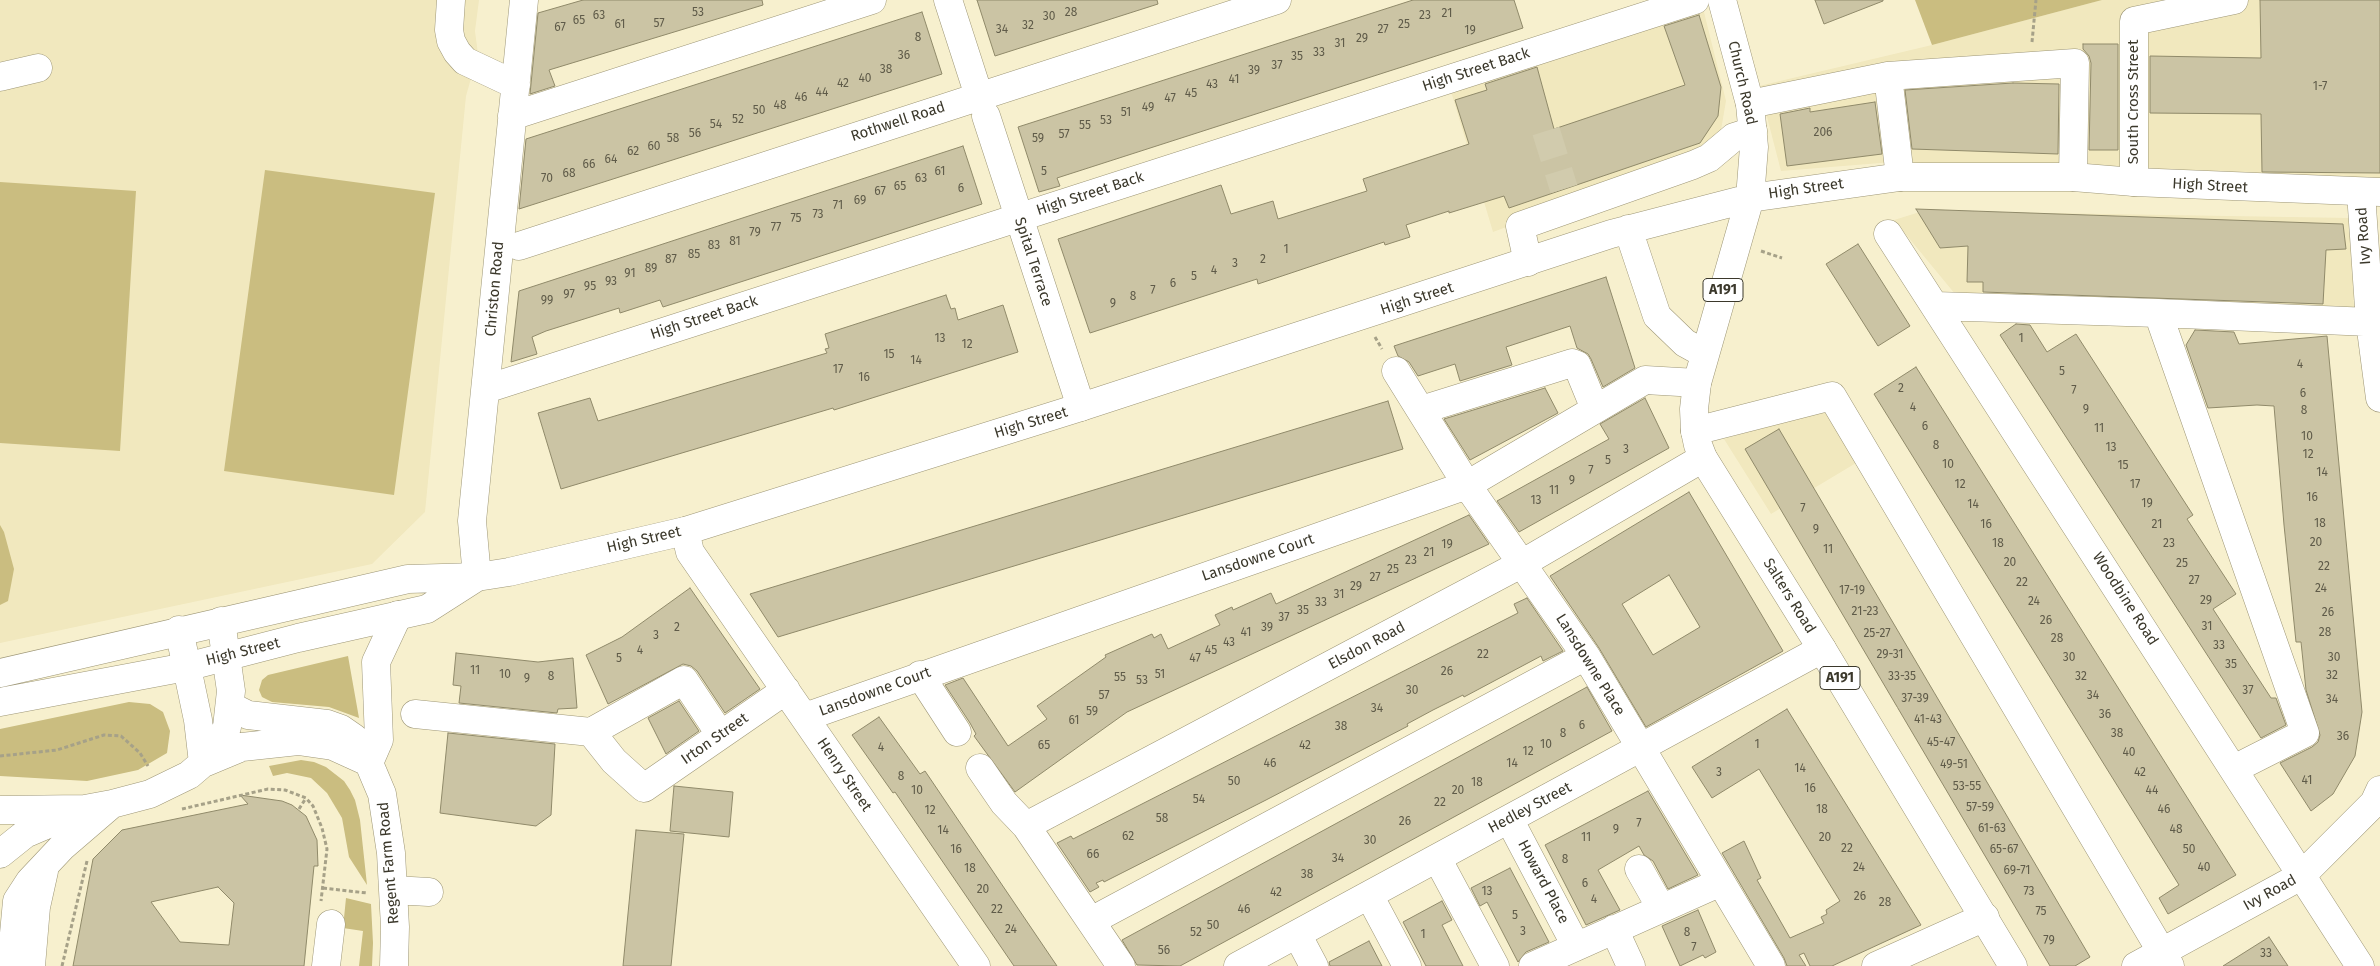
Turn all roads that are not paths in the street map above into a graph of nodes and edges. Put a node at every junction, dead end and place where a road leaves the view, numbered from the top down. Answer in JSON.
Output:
{"nodes":[{"id":1,"x":451,"y":0,"type":"edge"},
{"id":2,"x":524,"y":0,"type":"edge"},
{"id":3,"x":872,"y":0,"type":"edge"},
{"id":4,"x":948,"y":0,"type":"edge"},
{"id":5,"x":1277,"y":0,"type":"edge"},
{"id":6,"x":1694,"y":0,"type":"edge"},
{"id":7,"x":1722,"y":0,"type":"edge"},
{"id":8,"x":2234,"y":0,"type":"edge"},
{"id":9,"x":38,"y":68,"type":"dead end"},
{"id":10,"x":1888,"y":76,"type":"junction"},
{"id":11,"x":0,"y":77,"type":"edge"},
{"id":12,"x":516,"y":85,"type":"junction"},
{"id":13,"x":1750,"y":104,"type":"junction"},
{"id":14,"x":983,"y":106,"type":"junction"},
{"id":15,"x":512,"y":116,"type":"junction"},
{"id":16,"x":1753,"y":131,"type":"junction"},
{"id":17,"x":1900,"y":176,"type":"junction"},
{"id":18,"x":2073,"y":177,"type":"junction"},
{"id":19,"x":2134,"y":182,"type":"junction"},
{"id":20,"x":2370,"y":193,"type":"edge"},
{"id":21,"x":1603,"y":197,"type":"junction"},
{"id":22,"x":1750,"y":198,"type":"junction"},
{"id":23,"x":1018,"y":217,"type":"junction"},
{"id":24,"x":1620,"y":232,"type":"junction"},
{"id":25,"x":1888,"y":234,"type":"dead end"},
{"id":26,"x":519,"y":246,"type":"dead end"},
{"id":27,"x":1528,"y":262,"type":"junction"},
{"id":28,"x":1935,"y":306,"type":"junction"},
{"id":29,"x":2158,"y":312,"type":"junction"},
{"id":30,"x":2370,"y":322,"type":"junction"},
{"id":31,"x":1705,"y":354,"type":"junction"},
{"id":32,"x":1396,"y":371,"type":"road end"},
{"id":33,"x":1697,"y":383,"type":"junction"},
{"id":34,"x":486,"y":389,"type":"junction"},
{"id":35,"x":2380,"y":398,"type":"edge"},
{"id":36,"x":1081,"y":407,"type":"junction"},
{"id":37,"x":1595,"y":409,"type":"junction"},
{"id":38,"x":1421,"y":410,"type":"junction"},
{"id":39,"x":1695,"y":431,"type":"junction"},
{"id":40,"x":1703,"y":458,"type":"junction"},
{"id":41,"x":1467,"y":485,"type":"junction"},
{"id":42,"x":685,"y":531,"type":"junction"},
{"id":43,"x":1524,"y":563,"type":"junction"},
{"id":44,"x":477,"y":577,"type":"junction"},
{"id":45,"x":398,"y":615,"type":"junction"},
{"id":46,"x":222,"y":621,"type":"junction"},
{"id":47,"x":179,"y":630,"type":"junction"},
{"id":48,"x":1822,"y":649,"type":"junction"},
{"id":49,"x":228,"y":656,"type":"junction"},
{"id":50,"x":1586,"y":656,"type":"junction"},
{"id":51,"x":186,"y":667,"type":"junction"},
{"id":52,"x":0,"y":673,"type":"edge"},
{"id":53,"x":920,"y":675,"type":"junction"},
{"id":54,"x":786,"y":690,"type":"junction"},
{"id":55,"x":0,"y":702,"type":"edge"},
{"id":56,"x":230,"y":706,"type":"junction"},
{"id":57,"x":414,"y":714,"type":"dead end"},
{"id":58,"x":805,"y":717,"type":"junction"},
{"id":59,"x":591,"y":732,"type":"junction"},
{"id":60,"x":958,"y":732,"type":"dead end"},
{"id":61,"x":720,"y":734,"type":"junction"},
{"id":62,"x":1642,"y":748,"type":"junction"},
{"id":63,"x":369,"y":763,"type":"junction"},
{"id":64,"x":203,"y":764,"type":"junction"},
{"id":65,"x":980,"y":768,"type":"dead end"},
{"id":66,"x":2234,"y":769,"type":"junction"},
{"id":67,"x":2380,"y":790,"type":"edge"},
{"id":68,"x":112,"y":804,"type":"junction"},
{"id":69,"x":85,"y":808,"type":"junction"},
{"id":70,"x":0,"y":810,"type":"edge"},
{"id":71,"x":1509,"y":819,"type":"junction"},
{"id":72,"x":1026,"y":826,"type":"junction"},
{"id":73,"x":0,"y":854,"type":"edge"},
{"id":74,"x":1437,"y":858,"type":"junction"},
{"id":75,"x":45,"y":867,"type":"junction"},
{"id":76,"x":1639,"y":869,"type":"dead end"},
{"id":77,"x":2301,"y":876,"type":"junction"},
{"id":78,"x":1721,"y":882,"type":"junction"},
{"id":79,"x":429,"y":892,"type":"dead end"},
{"id":80,"x":393,"y":893,"type":"junction"},
{"id":81,"x":1369,"y":895,"type":"junction"},
{"id":82,"x":1661,"y":908,"type":"junction"},
{"id":83,"x":1985,"y":916,"type":"junction"},
{"id":84,"x":1091,"y":921,"type":"junction"},
{"id":85,"x":331,"y":924,"type":"dead end"},
{"id":86,"x":1614,"y":928,"type":"junction"},
{"id":87,"x":1297,"y":934,"type":"junction"},
{"id":88,"x":1576,"y":946,"type":"junction"},
{"id":89,"x":0,"y":955,"type":"edge"},
{"id":90,"x":2166,"y":959,"type":"edge"},
{"id":91,"x":32,"y":966,"type":"edge"},
{"id":92,"x":326,"y":966,"type":"edge"},
{"id":93,"x":394,"y":966,"type":"edge"},
{"id":94,"x":976,"y":966,"type":"edge"},
{"id":95,"x":1121,"y":966,"type":"edge"},
{"id":96,"x":1238,"y":966,"type":"edge"},
{"id":97,"x":1314,"y":966,"type":"edge"},
{"id":98,"x":1408,"y":966,"type":"edge"},
{"id":99,"x":1495,"y":966,"type":"edge"},
{"id":100,"x":1533,"y":966,"type":"edge"},
{"id":101,"x":1631,"y":966,"type":"edge"},
{"id":102,"x":1771,"y":966,"type":"edge"},
{"id":103,"x":1876,"y":966,"type":"edge"},
{"id":104,"x":2013,"y":966,"type":"edge"},
{"id":105,"x":2136,"y":966,"type":"edge"},
{"id":106,"x":2360,"y":966,"type":"edge"}],
"edges":[{"from":1,"to":12,"type":"street"},
{"from":2,"to":12,"type":"street","name":"Christon Road"},
{"from":3,"to":15,"type":"street"},
{"from":4,"to":14,"type":"street","name":"Spital Terrace"},
{"from":5,"to":14,"type":"street","name":"Rothwell Road"},
{"from":6,"to":23,"type":"street","name":"High Street Back"},
{"from":7,"to":13,"type":"street","name":"Church Road","number":"A191"},
{"from":8,"to":19,"type":"street","name":"South Cross Street"},
{"from":9,"to":11,"type":"street"},
{"from":10,"to":13,"type":"street"},
{"from":10,"to":17,"type":"street"},
{"from":10,"to":18,"type":"street"},
{"from":12,"to":15,"type":"street","name":"Christon Road"},
{"from":13,"to":16,"type":"street","name":"Church Road","number":"A191"},
{"from":14,"to":23,"type":"street","name":"Spital Terrace"},
{"from":14,"to":26,"type":"street","name":"Rothwell Road"},
{"from":15,"to":34,"type":"street","name":"Christon Road"},
{"from":16,"to":21,"type":"street"},
{"from":16,"to":22,"type":"street","name":"Church Road","number":"A191"},
{"from":17,"to":18,"type":"street","name":"High Street"},
{"from":17,"to":22,"type":"street","name":"High Street"},
{"from":18,"to":19,"type":"street","name":"High Street"},
{"from":19,"to":20,"type":"street","name":"High Street"},
{"from":20,"to":30,"type":"street","name":"Ivy Road"},
{"from":21,"to":24,"type":"street"},
{"from":21,"to":27,"type":"street"},
{"from":22,"to":24,"type":"street","name":"High Street"},
{"from":22,"to":31,"type":"street","name":"Salters Road","number":"A191"},
{"from":23,"to":34,"type":"street","name":"High Street Back"},
{"from":23,"to":36,"type":"street","name":"Spital Terrace"},
{"from":24,"to":27,"type":"street","name":"High Street"},
{"from":24,"to":31,"type":"street"},
{"from":25,"to":28,"type":"street","name":"Woodbine Road"},
{"from":27,"to":36,"type":"street","name":"High Street"},
{"from":28,"to":29,"type":"street"},
{"from":28,"to":66,"type":"street","name":"Woodbine Road"},
{"from":29,"to":30,"type":"street"},
{"from":29,"to":66,"type":"street"},
{"from":30,"to":35,"type":"street","name":"Ivy Road"},
{"from":31,"to":33,"type":"street","name":"Salters Road","number":"A191"},
{"from":32,"to":38,"type":"street","name":"Lansdowne Place"},
{"from":33,"to":37,"type":"street","name":"Lansdowne Court"},
{"from":33,"to":39,"type":"street","name":"Salters Road","number":"A191"},
{"from":34,"to":44,"type":"street","name":"Christon Road"},
{"from":36,"to":42,"type":"street","name":"High Street"},
{"from":37,"to":38,"type":"street"},
{"from":37,"to":41,"type":"street","name":"Lansdowne Court"},
{"from":38,"to":41,"type":"street","name":"Lansdowne Place"},
{"from":39,"to":40,"type":"street","name":"Salters Road","number":"A191"},
{"from":39,"to":90,"type":"street"},
{"from":40,"to":43,"type":"street","name":"Elsdon Road"},
{"from":40,"to":48,"type":"street","name":"Salters Road","number":"A191"},
{"from":41,"to":43,"type":"street","name":"Lansdowne Place"},
{"from":41,"to":53,"type":"street","name":"Lansdowne Court"},
{"from":42,"to":44,"type":"street","name":"High Street"},
{"from":42,"to":54,"type":"street","name":"Henry Street"},
{"from":43,"to":50,"type":"street","name":"Lansdowne Place"},
{"from":43,"to":72,"type":"street","name":"Elsdon Road"},
{"from":44,"to":45,"type":"street","name":"High Street"},
{"from":44,"to":46,"type":"street","name":"High Street"},
{"from":45,"to":49,"type":"street","name":"High Street"},
{"from":45,"to":63,"type":"street"},
{"from":46,"to":47,"type":"street","name":"High Street"},
{"from":46,"to":49,"type":"street"},
{"from":47,"to":51,"type":"street"},
{"from":47,"to":52,"type":"street","name":"High Street"},
{"from":48,"to":62,"type":"street","name":"Hedley Street"},
{"from":48,"to":83,"type":"street","name":"Salters Road","number":"A191"},
{"from":49,"to":51,"type":"street","name":"High Street"},
{"from":49,"to":56,"type":"street"},
{"from":50,"to":62,"type":"street","name":"Lansdowne Place"},
{"from":50,"to":84,"type":"street"},
{"from":51,"to":55,"type":"street","name":"High Street"},
{"from":51,"to":64,"type":"street"},
{"from":53,"to":58,"type":"street","name":"Lansdowne Court"},
{"from":53,"to":60,"type":"street"},
{"from":54,"to":58,"type":"street","name":"Henry Street"},
{"from":54,"to":61,"type":"street","name":"Irton Street"},
{"from":56,"to":63,"type":"street","name":"Regent Farm Road"},
{"from":56,"to":64,"type":"street"},
{"from":57,"to":59,"type":"street"},
{"from":58,"to":94,"type":"street","name":"Henry Street"},
{"from":59,"to":61,"type":"street","name":"Irton Street"},
{"from":59,"to":61,"type":"street"},
{"from":62,"to":71,"type":"street","name":"Hedley Street"},
{"from":62,"to":78,"type":"street","name":"Lansdowne Place"},
{"from":63,"to":64,"type":"street"},
{"from":63,"to":80,"type":"street","name":"Regent Farm Road"},
{"from":64,"to":68,"type":"street"},
{"from":65,"to":72,"type":"street"},
{"from":66,"to":77,"type":"street","name":"Woodbine Road"},
{"from":67,"to":77,"type":"street","name":"Ivy Road"},
{"from":68,"to":69,"type":"street"},
{"from":68,"to":75,"type":"street"},
{"from":69,"to":70,"type":"street"},
{"from":69,"to":73,"type":"street"},
{"from":71,"to":74,"type":"street","name":"Hedley Street"},
{"from":71,"to":88,"type":"street","name":"Howard Place"},
{"from":72,"to":84,"type":"street"},
{"from":74,"to":81,"type":"street","name":"Hedley Street"},
{"from":74,"to":99,"type":"street"},
{"from":75,"to":89,"type":"street"},
{"from":75,"to":91,"type":"street"},
{"from":76,"to":82,"type":"street"},
{"from":77,"to":90,"type":"street","name":"Ivy Road"},
{"from":77,"to":106,"type":"street","name":"Woodbine Road"},
{"from":78,"to":82,"type":"street"},
{"from":78,"to":102,"type":"street","name":"Lansdowne Place"},
{"from":79,"to":80,"type":"street"},
{"from":80,"to":93,"type":"street","name":"Regent Farm Road"},
{"from":81,"to":87,"type":"street","name":"Hedley Street"},
{"from":81,"to":98,"type":"street"},
{"from":82,"to":86,"type":"street"},
{"from":83,"to":103,"type":"street"},
{"from":83,"to":104,"type":"street","name":"Salters Road","number":"A191"},
{"from":84,"to":95,"type":"street"},
{"from":85,"to":92,"type":"street"},
{"from":86,"to":88,"type":"street"},
{"from":86,"to":101,"type":"street"},
{"from":87,"to":96,"type":"street","name":"Hedley Street"},
{"from":87,"to":97,"type":"street"},
{"from":88,"to":100,"type":"street"},
{"from":90,"to":105,"type":"street","name":"Ivy Road"}]}
